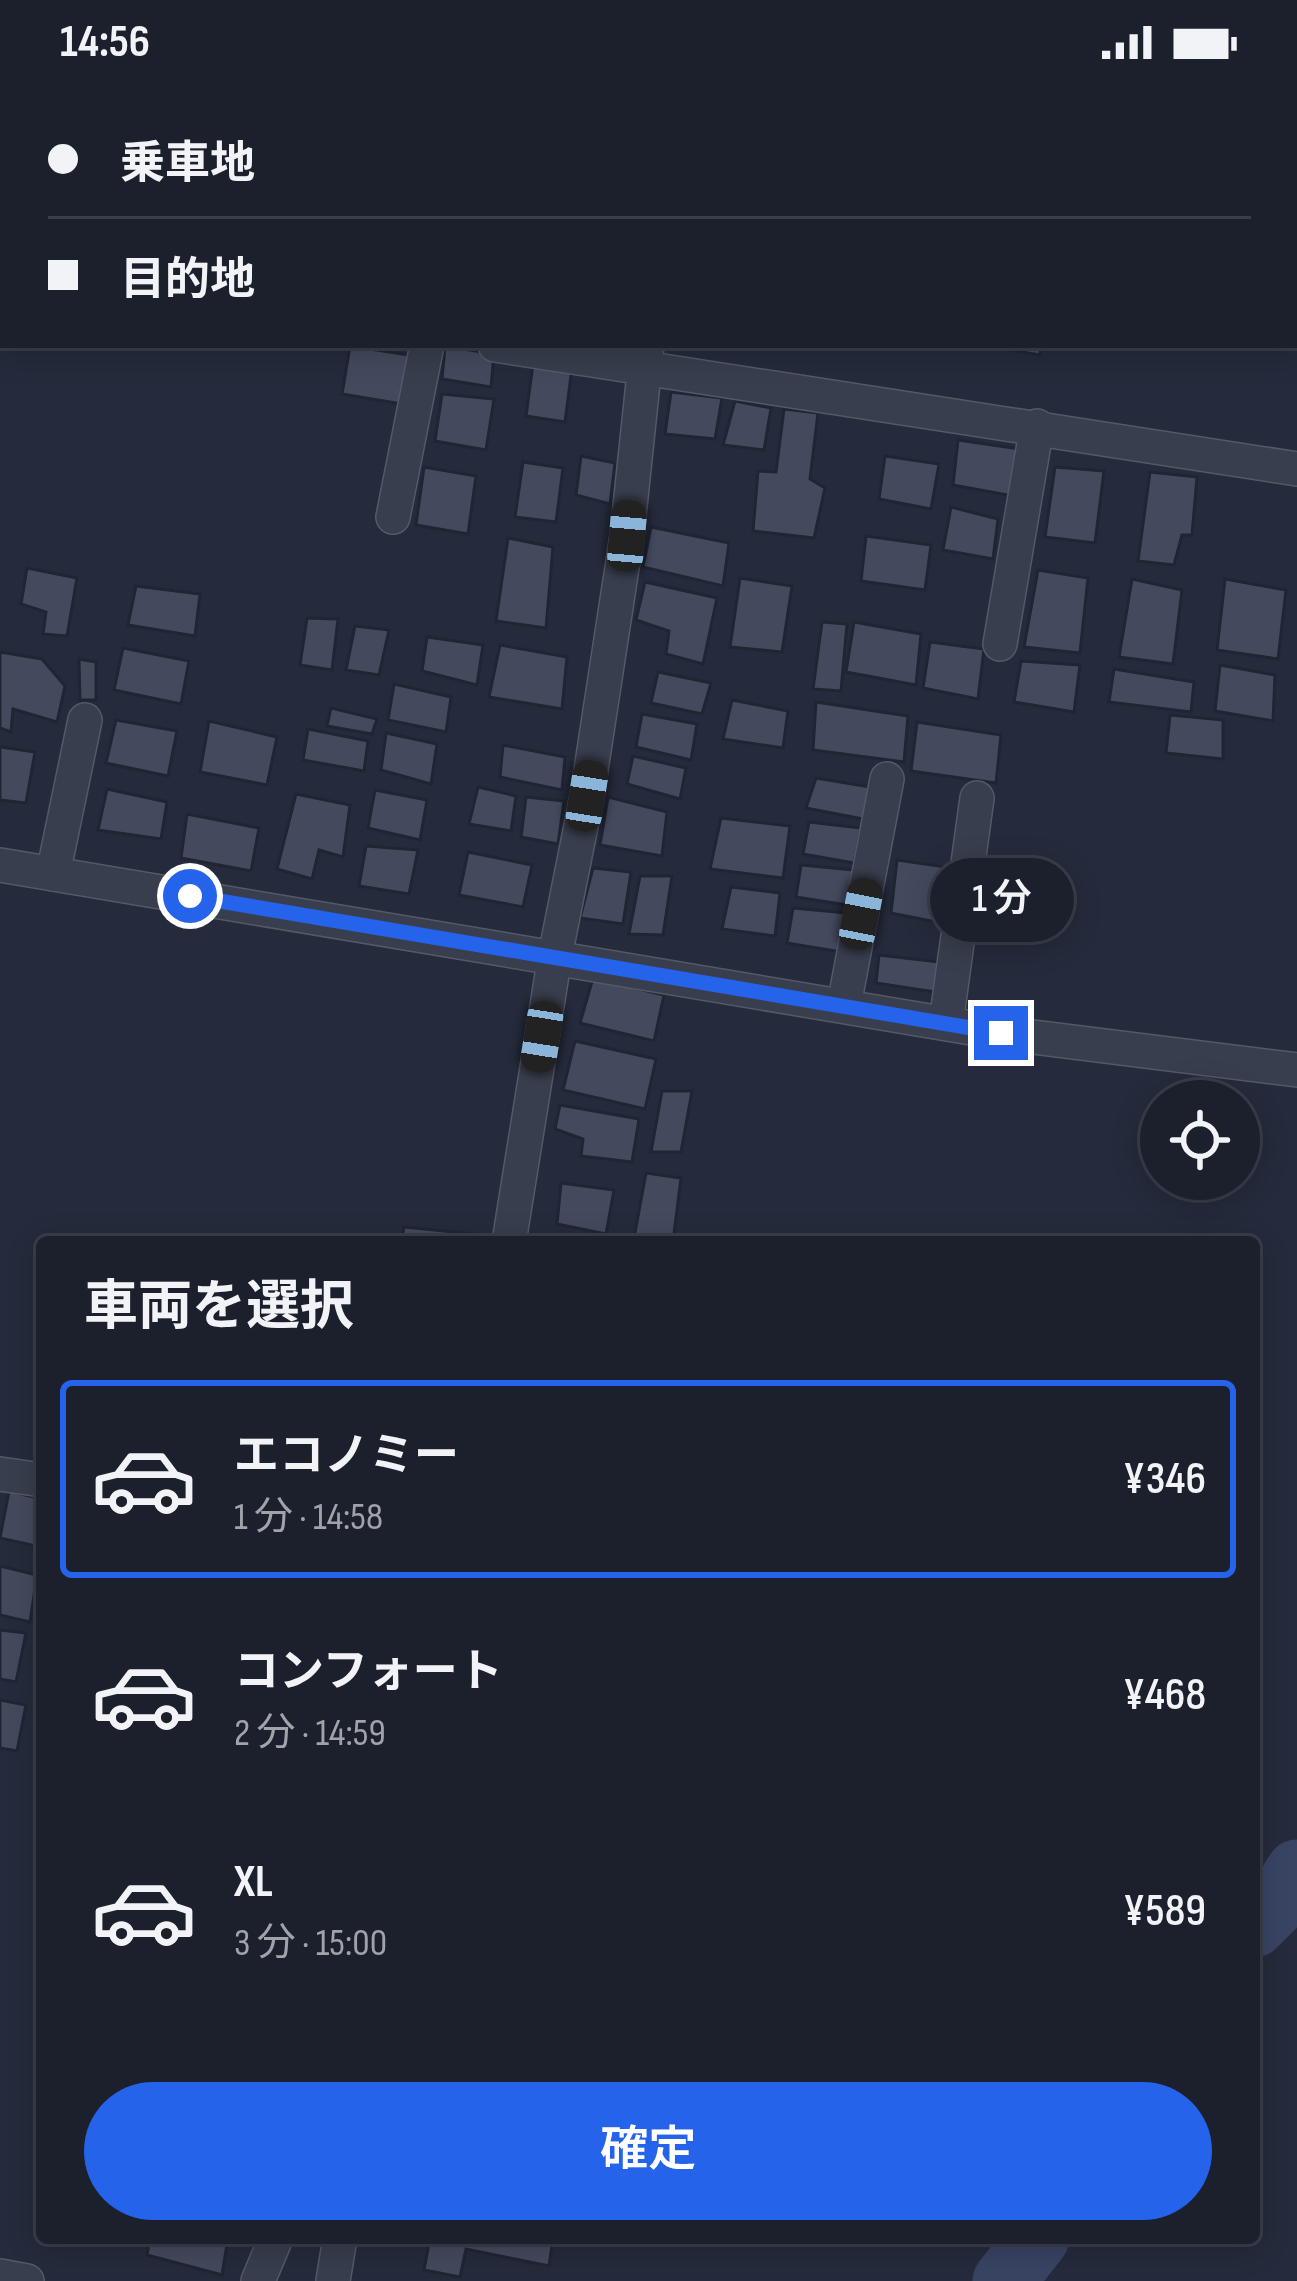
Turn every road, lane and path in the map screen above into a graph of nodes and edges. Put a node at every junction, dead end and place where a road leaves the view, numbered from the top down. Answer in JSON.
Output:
{"nodes":[{"id":1,"x":426,"y":348,"type":"edge"},
{"id":2,"x":530,"y":348,"type":"edge"},
{"id":3,"x":645,"y":358,"type":"edge"},
{"id":4,"x":1037,"y":426,"type":"junction"},
{"id":5,"x":1297,"y":470,"type":"edge"},
{"id":6,"x":393,"y":517,"type":"dead end"},
{"id":7,"x":1000,"y":644,"type":"dead end"},
{"id":8,"x":85,"y":720,"type":"dead end"},
{"id":9,"x":886,"y":779,"type":"dead end"},
{"id":10,"x":977,"y":798,"type":"dead end"},
{"id":11,"x":0,"y":865,"type":"edge"},
{"id":12,"x":53,"y":874,"type":"junction"},
{"id":13,"x":555,"y":956,"type":"junction"},
{"id":14,"x":844,"y":1005,"type":"junction"},
{"id":15,"x":946,"y":1023,"type":"junction"},
{"id":16,"x":1297,"y":1070,"type":"edge"},
{"id":17,"x":510,"y":1236,"type":"edge"},
{"id":18,"x":0,"y":1474,"type":"edge"},
{"id":19,"x":36,"y":1479,"type":"edge"},
{"id":20,"x":273,"y":2244,"type":"edge"},
{"id":21,"x":339,"y":2244,"type":"edge"},
{"id":22,"x":0,"y":2276,"type":"edge"},
{"id":23,"x":27,"y":2281,"type":"edge"},
{"id":24,"x":258,"y":2281,"type":"edge"},
{"id":25,"x":333,"y":2281,"type":"edge"}],
"edges":[{"from":1,"to":6,"type":"street"},
{"from":2,"to":3,"type":"street"},
{"from":3,"to":4,"type":"street"},
{"from":3,"to":13,"type":"street"},
{"from":4,"to":5,"type":"street"},
{"from":4,"to":7,"type":"street"},
{"from":8,"to":12,"type":"street"},
{"from":9,"to":14,"type":"street"},
{"from":10,"to":15,"type":"street"},
{"from":11,"to":12,"type":"street"},
{"from":12,"to":13,"type":"street"},
{"from":13,"to":14,"type":"street"},
{"from":13,"to":17,"type":"street"},
{"from":14,"to":15,"type":"street"},
{"from":15,"to":16,"type":"street"},
{"from":18,"to":19,"type":"street"},
{"from":20,"to":24,"type":"street"},
{"from":21,"to":25,"type":"street"},
{"from":22,"to":23,"type":"street"}]}
